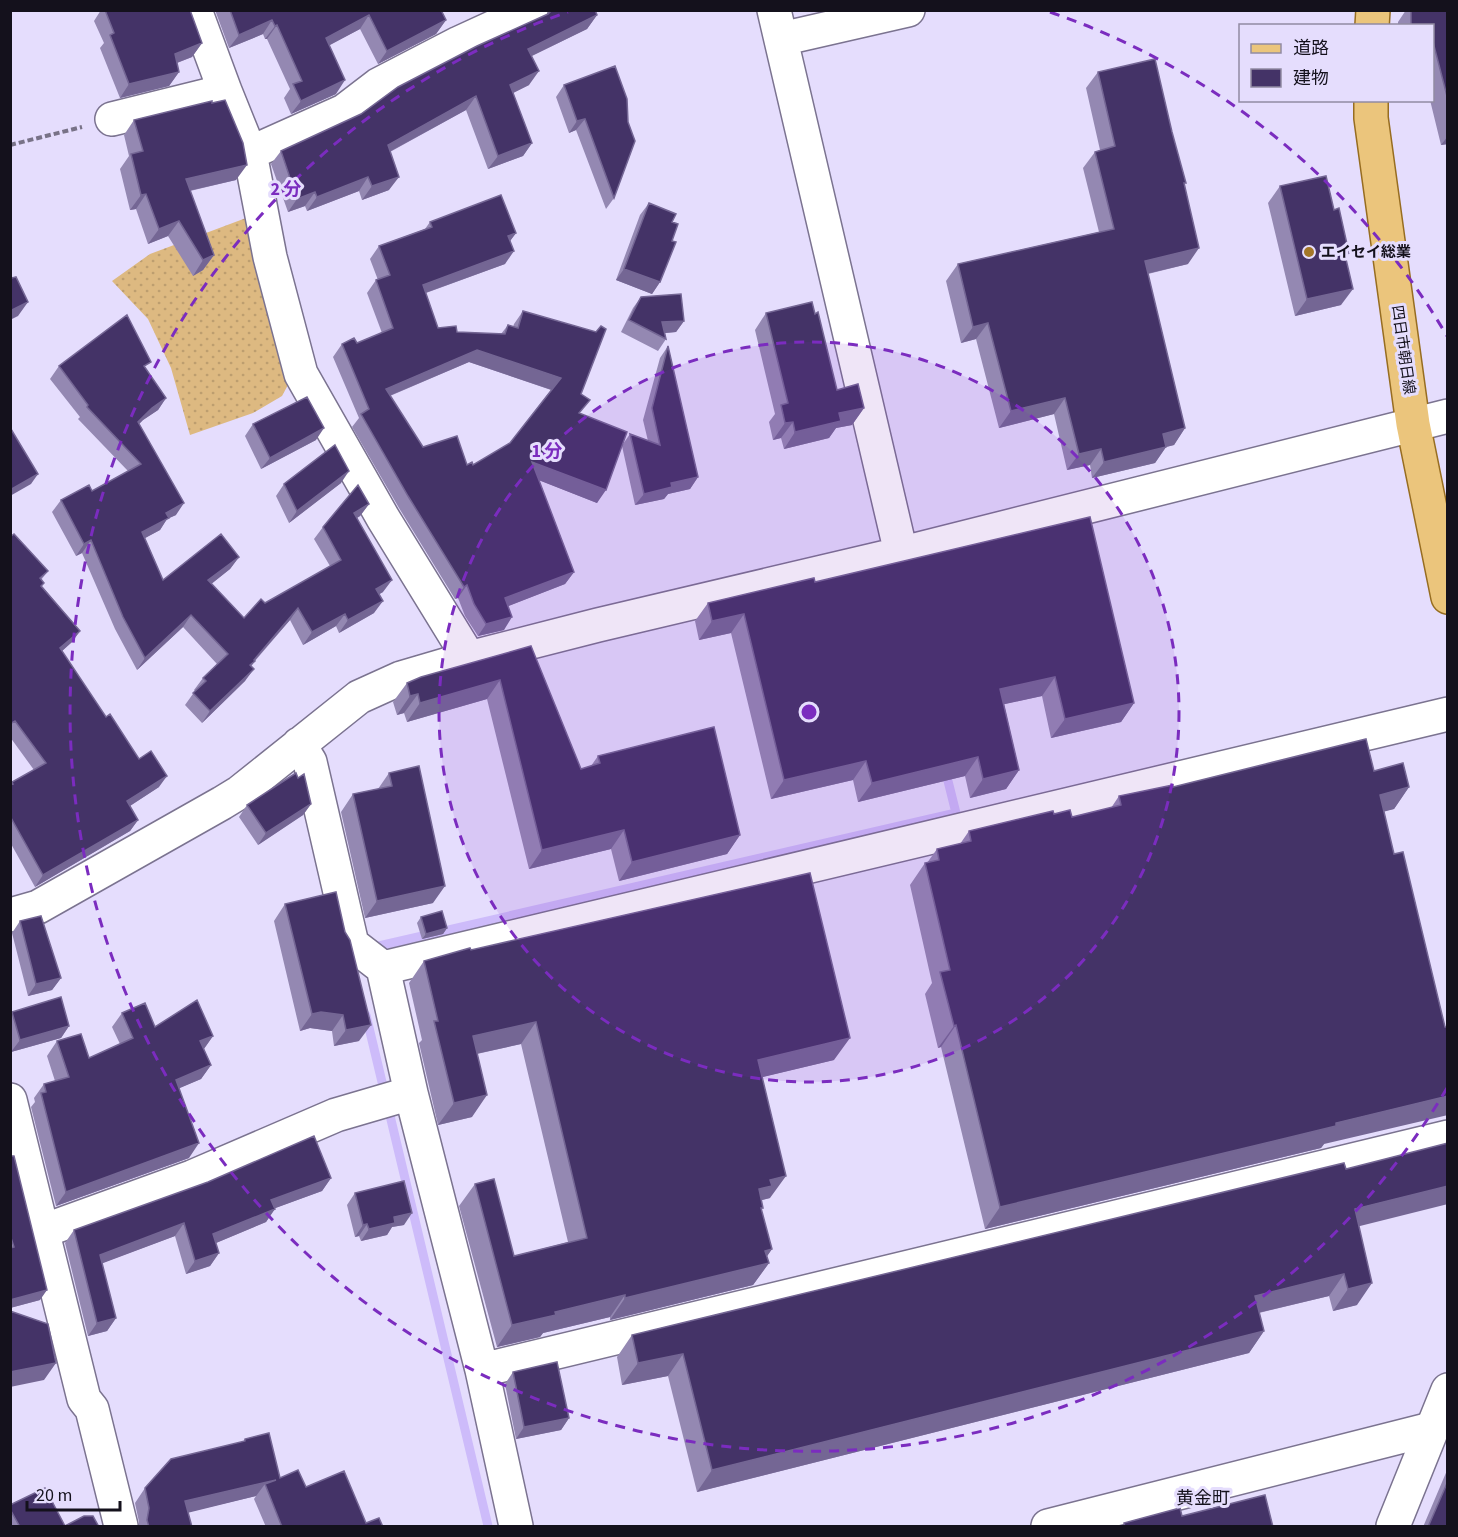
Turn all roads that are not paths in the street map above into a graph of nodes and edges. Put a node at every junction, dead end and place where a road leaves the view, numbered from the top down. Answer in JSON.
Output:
{"nodes":[{"id":1,"x":195,"y":10,"type":"edge"},
{"id":2,"x":531,"y":10,"type":"edge"},
{"id":3,"x":908,"y":10,"type":"edge"},
{"id":4,"x":777,"y":25,"type":"edge"},
{"id":5,"x":225,"y":91,"type":"junction"},
{"id":6,"x":1371,"y":102,"type":"edge"},
{"id":7,"x":112,"y":119,"type":"road end"},
{"id":8,"x":250,"y":153,"type":"junction"},
{"id":9,"x":1448,"y":416,"type":"edge"},
{"id":10,"x":1413,"y":424,"type":"junction"},
{"id":11,"x":894,"y":555,"type":"junction"},
{"id":12,"x":1448,"y":597,"type":"edge"},
{"id":13,"x":469,"y":658,"type":"junction"},
{"id":14,"x":1448,"y":714,"type":"edge"},
{"id":15,"x":299,"y":744,"type":"junction"},
{"id":16,"x":10,"y":915,"type":"edge"},
{"id":17,"x":369,"y":957,"type":"junction"},
{"id":18,"x":395,"y":1097,"type":"junction"},
{"id":19,"x":10,"y":1100,"type":"edge"},
{"id":20,"x":1448,"y":1137,"type":"edge"},
{"id":21,"x":43,"y":1231,"type":"junction"},
{"id":22,"x":482,"y":1370,"type":"junction"},
{"id":23,"x":1448,"y":1390,"type":"edge"},
{"id":24,"x":1431,"y":1429,"type":"junction"},
{"id":25,"x":121,"y":1527,"type":"edge"},
{"id":26,"x":516,"y":1527,"type":"edge"},
{"id":27,"x":1048,"y":1527,"type":"edge"},
{"id":28,"x":1393,"y":1527,"type":"edge"}],
"edges":[{"from":1,"to":5,"type":"street"},
{"from":2,"to":8,"type":"street"},
{"from":3,"to":4,"type":"street"},
{"from":4,"to":11,"type":"street"},
{"from":5,"to":7,"type":"street"},
{"from":5,"to":8,"type":"street"},
{"from":6,"to":10,"type":"main road","name":"四日市朝日線"},
{"from":8,"to":13,"type":"street"},
{"from":9,"to":10,"type":"street"},
{"from":10,"to":11,"type":"street"},
{"from":10,"to":12,"type":"main road","name":"四日市朝日線"},
{"from":11,"to":13,"type":"street"},
{"from":13,"to":15,"type":"street"},
{"from":14,"to":17,"type":"street"},
{"from":15,"to":16,"type":"street"},
{"from":15,"to":17,"type":"street"},
{"from":17,"to":18,"type":"street"},
{"from":18,"to":21,"type":"street"},
{"from":18,"to":22,"type":"street"},
{"from":19,"to":21,"type":"street"},
{"from":20,"to":22,"type":"street"},
{"from":21,"to":25,"type":"street"},
{"from":22,"to":26,"type":"street"},
{"from":23,"to":24,"type":"street"},
{"from":24,"to":27,"type":"street"},
{"from":24,"to":28,"type":"street"}]}
